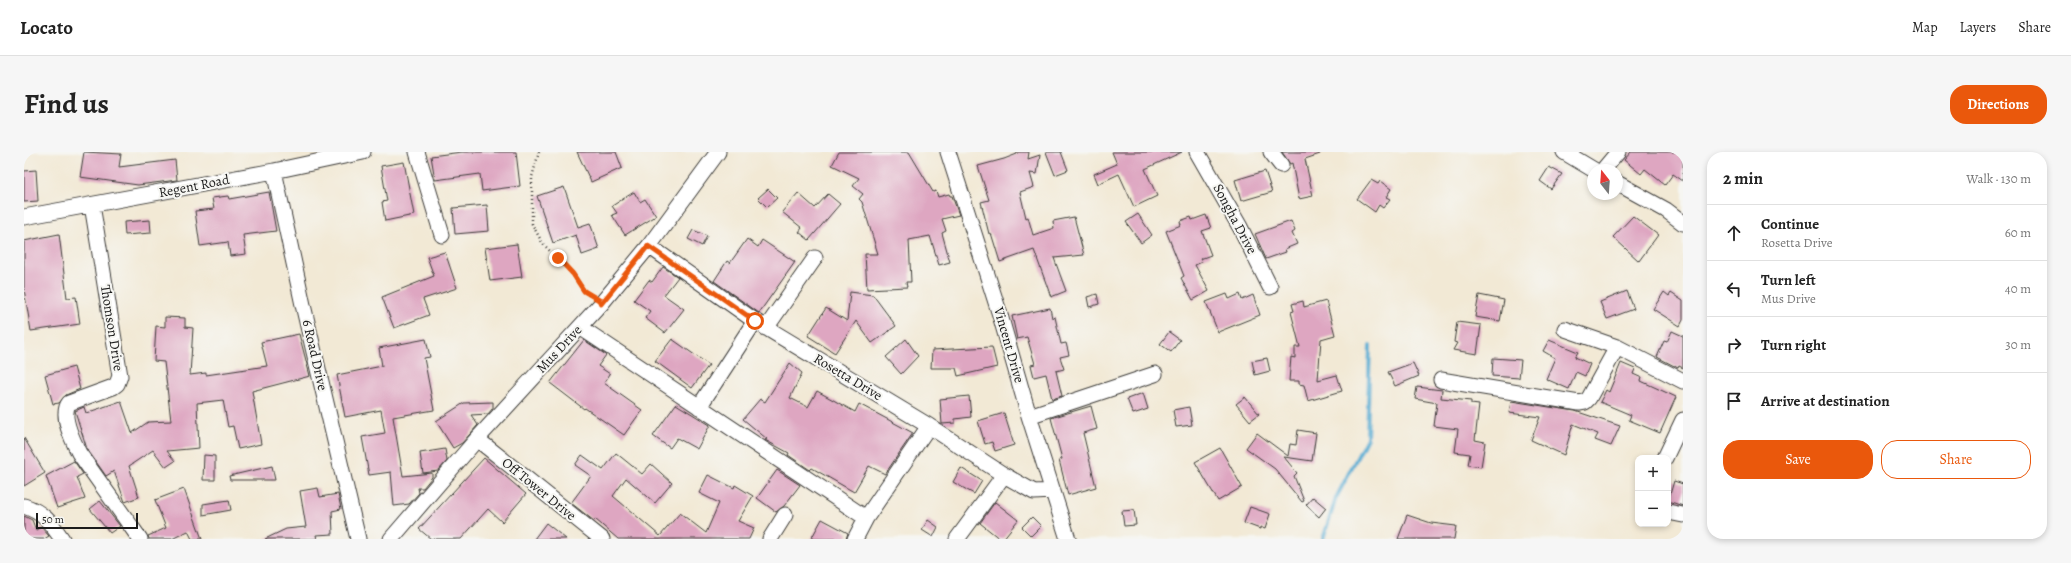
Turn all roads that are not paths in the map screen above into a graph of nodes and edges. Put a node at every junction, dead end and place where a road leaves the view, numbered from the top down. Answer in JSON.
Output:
{"nodes":[{"id":1,"x":363,"y":152,"type":"edge"},
{"id":2,"x":417,"y":152,"type":"edge"},
{"id":3,"x":718,"y":152,"type":"edge"},
{"id":4,"x":948,"y":152,"type":"edge"},
{"id":5,"x":1197,"y":152,"type":"edge"},
{"id":6,"x":1271,"y":152,"type":"edge"},
{"id":7,"x":1564,"y":152,"type":"edge"},
{"id":8,"x":1618,"y":152,"type":"edge"},
{"id":9,"x":319,"y":156,"type":"edge"},
{"id":10,"x":1608,"y":164,"type":"edge"},
{"id":11,"x":1281,"y":165,"type":"dead end"},
{"id":12,"x":1587,"y":166,"type":"edge"},
{"id":13,"x":274,"y":171,"type":"junction"},
{"id":14,"x":1623,"y":186,"type":"edge"},
{"id":15,"x":92,"y":205,"type":"junction"},
{"id":16,"x":24,"y":217,"type":"edge"},
{"id":17,"x":1683,"y":223,"type":"edge"},
{"id":18,"x":442,"y":235,"type":"dead end"},
{"id":19,"x":648,"y":246,"type":"junction"},
{"id":20,"x":815,"y":258,"type":"dead end"},
{"id":21,"x":1270,"y":287,"type":"dead end"},
{"id":22,"x":761,"y":324,"type":"junction"},
{"id":23,"x":580,"y":327,"type":"junction"},
{"id":24,"x":1565,"y":329,"type":"dead end"},
{"id":25,"x":1618,"y":347,"type":"junction"},
{"id":26,"x":1155,"y":374,"type":"dead end"},
{"id":27,"x":1441,"y":380,"type":"dead end"},
{"id":28,"x":1683,"y":382,"type":"edge"},
{"id":29,"x":699,"y":407,"type":"junction"},
{"id":30,"x":1029,"y":416,"type":"junction"},
{"id":31,"x":1683,"y":420,"type":"edge"},
{"id":32,"x":929,"y":426,"type":"junction"},
{"id":33,"x":477,"y":439,"type":"junction"},
{"id":34,"x":1666,"y":455,"type":"edge"},
{"id":35,"x":1004,"y":475,"type":"junction"},
{"id":36,"x":1053,"y":491,"type":"junction"},
{"id":37,"x":24,"y":506,"type":"edge"},
{"id":38,"x":1671,"y":513,"type":"edge"},
{"id":39,"x":785,"y":515,"type":"dead end"},
{"id":40,"x":1683,"y":515,"type":"edge"},
{"id":41,"x":866,"y":518,"type":"junction"},
{"id":42,"x":62,"y":539,"type":"edge"},
{"id":43,"x":140,"y":539,"type":"edge"},
{"id":44,"x":358,"y":539,"type":"edge"},
{"id":45,"x":391,"y":539,"type":"edge"},
{"id":46,"x":602,"y":539,"type":"edge"},
{"id":47,"x":770,"y":539,"type":"edge"},
{"id":48,"x":855,"y":539,"type":"edge"},
{"id":49,"x":957,"y":539,"type":"edge"},
{"id":50,"x":1068,"y":539,"type":"edge"}],
"edges":[{"from":1,"to":9,"type":"street","name":"Regent Road"},
{"from":2,"to":18,"type":"street"},
{"from":3,"to":19,"type":"street","name":"Mus Drive"},
{"from":4,"to":30,"type":"street","name":"Vincent Drive"},
{"from":5,"to":21,"type":"street","name":"Songha Drive"},
{"from":6,"to":11,"type":"street"},
{"from":7,"to":12,"type":"street"},
{"from":8,"to":10,"type":"street"},
{"from":9,"to":13,"type":"street","name":"Regent Road"},
{"from":13,"to":15,"type":"street","name":"Regent Road"},
{"from":13,"to":44,"type":"street","name":"6 Road Drive"},
{"from":14,"to":17,"type":"street"},
{"from":15,"to":16,"type":"street","name":"Regent Road"},
{"from":15,"to":43,"type":"street","name":"Thomson Drive"},
{"from":19,"to":22,"type":"street","name":"Rosetta Drive"},
{"from":19,"to":23,"type":"street","name":"Mus Drive"},
{"from":20,"to":22,"type":"street"},
{"from":22,"to":29,"type":"street"},
{"from":22,"to":32,"type":"street","name":"Rosetta Drive"},
{"from":23,"to":29,"type":"street"},
{"from":23,"to":33,"type":"street","name":"Mus Drive"},
{"from":24,"to":25,"type":"street"},
{"from":25,"to":27,"type":"street"},
{"from":25,"to":28,"type":"street"},
{"from":26,"to":30,"type":"street"},
{"from":29,"to":41,"type":"street"},
{"from":30,"to":36,"type":"street","name":"Vincent Drive"},
{"from":31,"to":34,"type":"street"},
{"from":32,"to":35,"type":"street","name":"Rosetta Drive"},
{"from":32,"to":41,"type":"street"},
{"from":33,"to":45,"type":"street","name":"Mus Drive"},
{"from":33,"to":46,"type":"street","name":"Off Tower Drive"},
{"from":35,"to":36,"type":"street","name":"Rosetta Drive"},
{"from":35,"to":49,"type":"street"},
{"from":36,"to":50,"type":"street","name":"Vincent Drive"},
{"from":37,"to":42,"type":"street"},
{"from":38,"to":40,"type":"street"},
{"from":39,"to":47,"type":"street"},
{"from":41,"to":48,"type":"street"}]}
